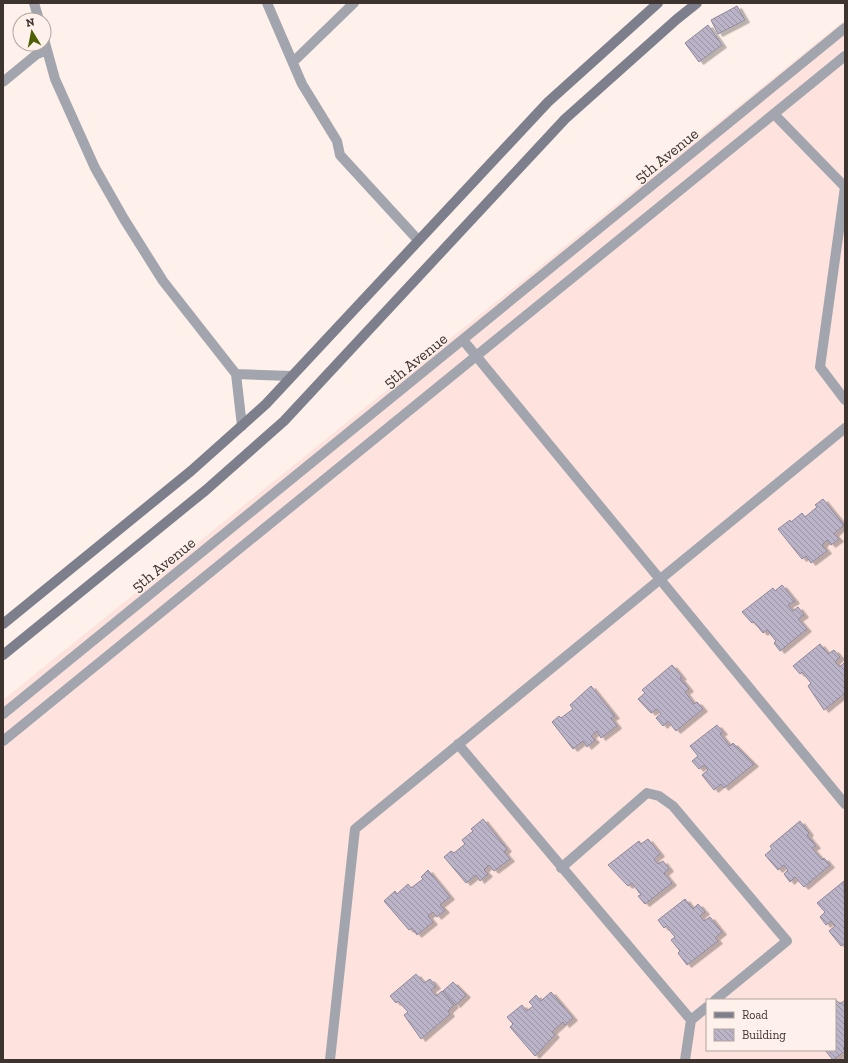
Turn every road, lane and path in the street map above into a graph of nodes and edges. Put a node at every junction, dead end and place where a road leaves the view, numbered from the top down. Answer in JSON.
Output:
{"nodes":[{"id":1,"x":267,"y":3,"type":"edge"},
{"id":2,"x":354,"y":3,"type":"edge"},
{"id":3,"x":658,"y":3,"type":"edge"},
{"id":4,"x":697,"y":3,"type":"edge"},
{"id":5,"x":845,"y":28,"type":"edge"},
{"id":6,"x":42,"y":52,"type":"edge"},
{"id":7,"x":48,"y":52,"type":"edge"},
{"id":8,"x":845,"y":56,"type":"edge"},
{"id":9,"x":293,"y":62,"type":"junction"},
{"id":10,"x":3,"y":82,"type":"edge"},
{"id":11,"x":774,"y":114,"type":"junction"},
{"id":12,"x":845,"y":187,"type":"edge"},
{"id":13,"x":418,"y":240,"type":"junction"},
{"id":14,"x":463,"y":340,"type":"junction"},
{"id":15,"x":476,"y":356,"type":"junction"},
{"id":16,"x":236,"y":374,"type":"junction"},
{"id":17,"x":291,"y":376,"type":"junction"},
{"id":18,"x":845,"y":400,"type":"edge"},
{"id":19,"x":242,"y":426,"type":"junction"},
{"id":20,"x":845,"y":428,"type":"edge"},
{"id":21,"x":660,"y":580,"type":"junction"},
{"id":22,"x":3,"y":624,"type":"edge"},
{"id":23,"x":3,"y":655,"type":"edge"},
{"id":24,"x":3,"y":714,"type":"edge"},
{"id":25,"x":3,"y":741,"type":"edge"},
{"id":26,"x":458,"y":744,"type":"junction"},
{"id":27,"x":845,"y":804,"type":"edge"},
{"id":28,"x":560,"y":868,"type":"junction"},
{"id":29,"x":716,"y":999,"type":"edge"},
{"id":30,"x":706,"y":1008,"type":"edge"},
{"id":31,"x":691,"y":1020,"type":"junction"},
{"id":32,"x":330,"y":1060,"type":"edge"},
{"id":33,"x":686,"y":1060,"type":"edge"}],
"edges":[{"from":1,"to":9,"type":"street"},
{"from":2,"to":9,"type":"street"},
{"from":3,"to":13,"type":"main road"},
{"from":4,"to":23,"type":"main road"},
{"from":5,"to":14,"type":"street","name":"5th Avenue"},
{"from":6,"to":10,"type":"street"},
{"from":7,"to":16,"type":"street"},
{"from":8,"to":11,"type":"street"},
{"from":9,"to":13,"type":"street"},
{"from":11,"to":12,"type":"street"},
{"from":11,"to":15,"type":"street"},
{"from":12,"to":18,"type":"street"},
{"from":13,"to":17,"type":"main road"},
{"from":14,"to":15,"type":"street"},
{"from":14,"to":24,"type":"street","name":"5th Avenue"},
{"from":15,"to":21,"type":"street"},
{"from":15,"to":25,"type":"street"},
{"from":16,"to":17,"type":"street"},
{"from":16,"to":19,"type":"street"},
{"from":17,"to":19,"type":"main road"},
{"from":19,"to":22,"type":"main road"},
{"from":20,"to":21,"type":"street"},
{"from":21,"to":26,"type":"street"},
{"from":21,"to":27,"type":"street"},
{"from":26,"to":28,"type":"street"},
{"from":26,"to":32,"type":"street"},
{"from":28,"to":29,"type":"street"},
{"from":28,"to":31,"type":"street"},
{"from":30,"to":31,"type":"street"},
{"from":31,"to":33,"type":"street"}]}
